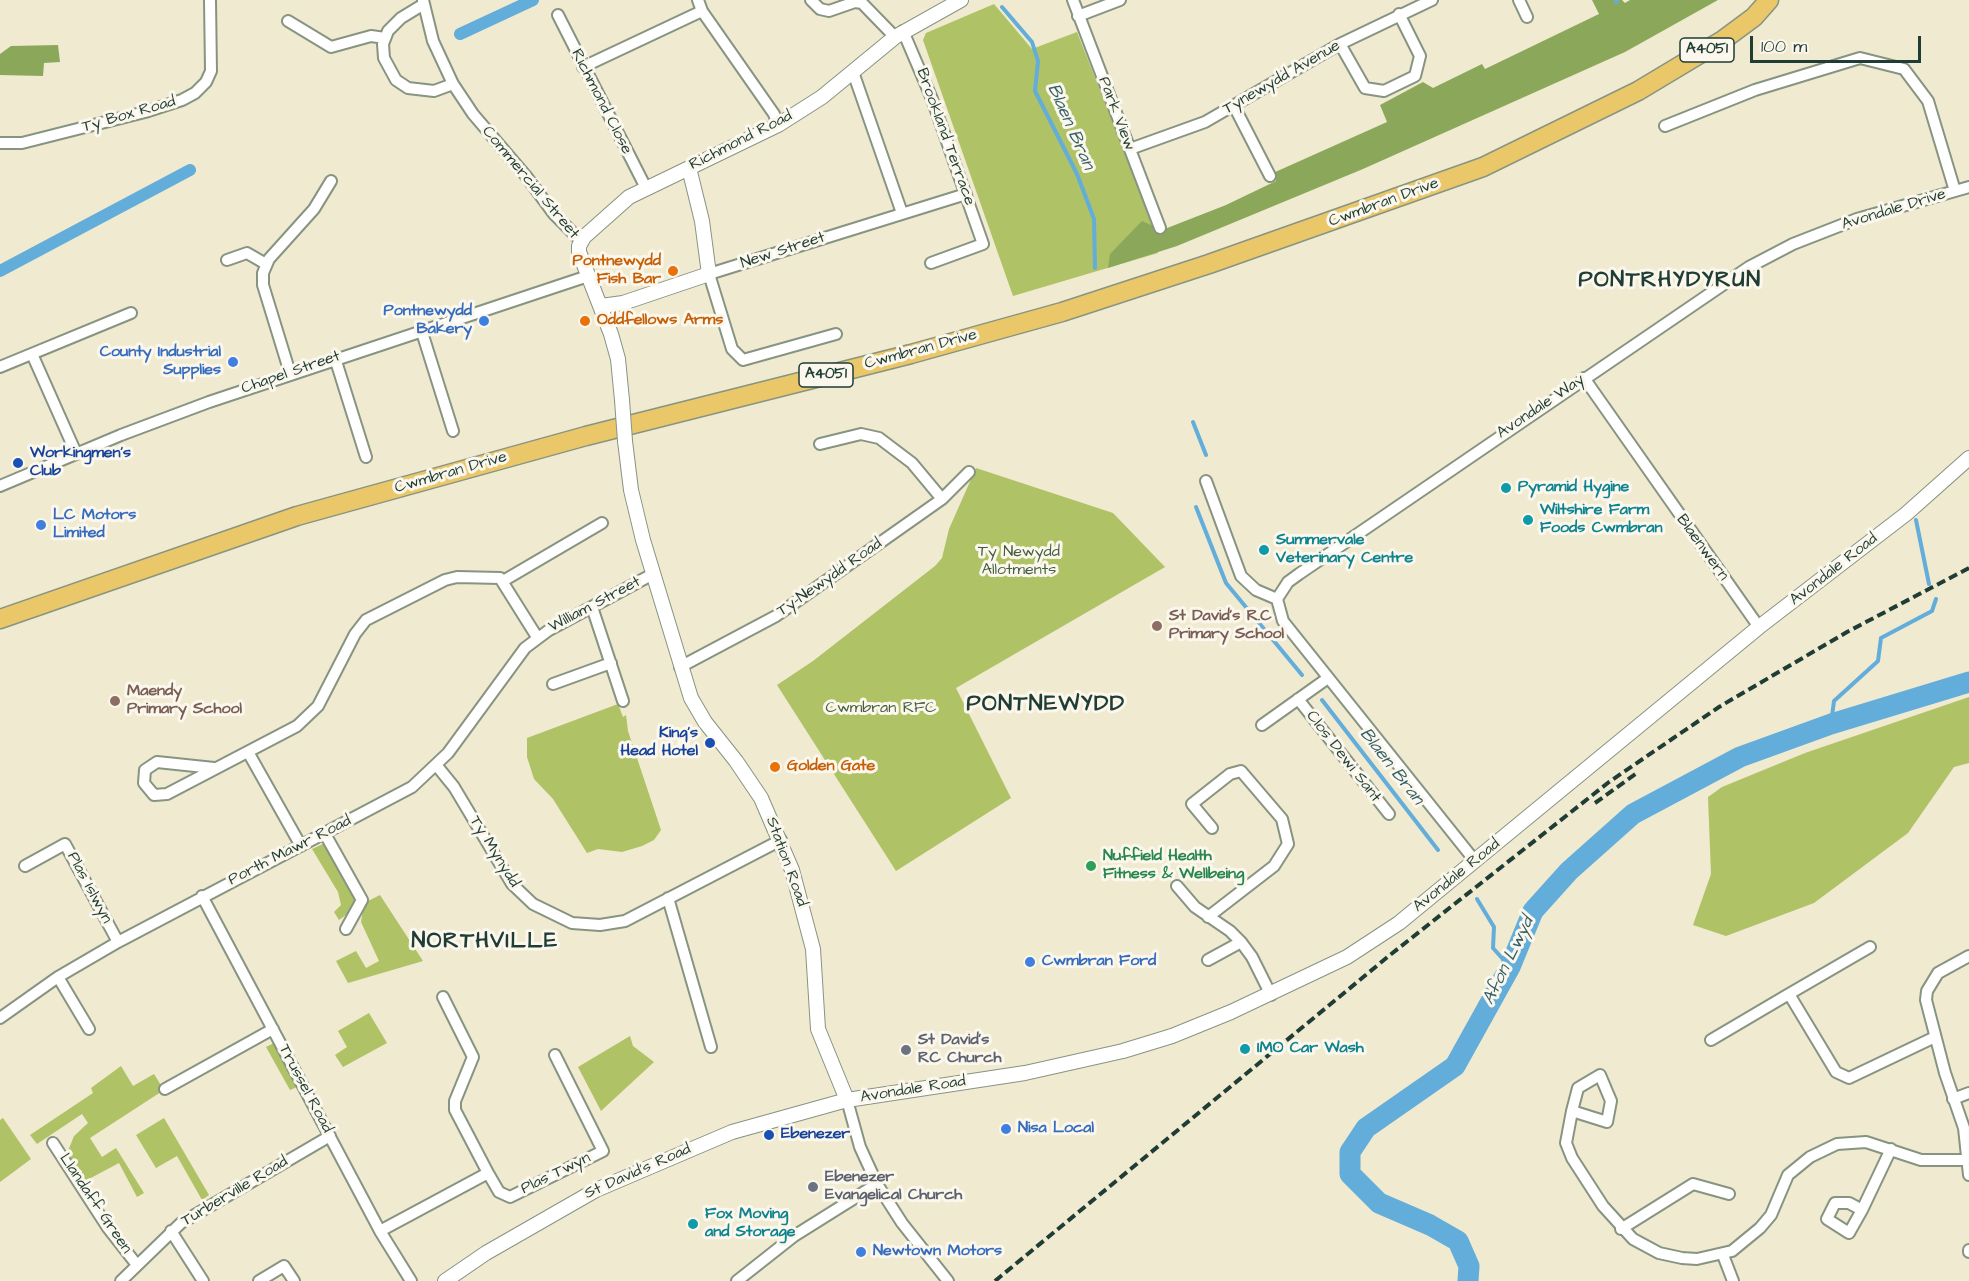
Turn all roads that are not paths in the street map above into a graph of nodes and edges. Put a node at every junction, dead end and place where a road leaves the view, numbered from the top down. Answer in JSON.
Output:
{"nodes":[{"id":1,"x":210,"y":0,"type":"edge"},
{"id":2,"x":811,"y":0,"type":"edge"},
{"id":3,"x":961,"y":0,"type":"edge"},
{"id":4,"x":1072,"y":0,"type":"edge"},
{"id":5,"x":1120,"y":0,"type":"edge"},
{"id":6,"x":1432,"y":0,"type":"edge"},
{"id":7,"x":1519,"y":0,"type":"edge"},
{"id":8,"x":1768,"y":0,"type":"edge"},
{"id":9,"x":424,"y":2,"type":"edge"},
{"id":10,"x":700,"y":5,"type":"edge"},
{"id":11,"x":1399,"y":14,"type":"junction"},
{"id":12,"x":558,"y":15,"type":"dead end"},
{"id":13,"x":1078,"y":15,"type":"junction"},
{"id":14,"x":1527,"y":17,"type":"dead end"},
{"id":15,"x":288,"y":21,"type":"dead end"},
{"id":16,"x":899,"y":34,"type":"junction"},
{"id":17,"x":385,"y":38,"type":"junction"},
{"id":18,"x":1340,"y":44,"type":"junction"},
{"id":19,"x":583,"y":67,"type":"junction"},
{"id":20,"x":853,"y":72,"type":"junction"},
{"id":21,"x":453,"y":84,"type":"junction"},
{"id":22,"x":1234,"y":106,"type":"junction"},
{"id":23,"x":778,"y":125,"type":"junction"},
{"id":24,"x":1665,"y":126,"type":"dead end"},
{"id":25,"x":0,"y":143,"type":"edge"},
{"id":26,"x":1130,"y":149,"type":"junction"},
{"id":27,"x":689,"y":168,"type":"junction"},
{"id":28,"x":1270,"y":176,"type":"dead end"},
{"id":29,"x":331,"y":181,"type":"dead end"},
{"id":30,"x":1969,"y":186,"type":"edge"},
{"id":31,"x":646,"y":188,"type":"junction"},
{"id":32,"x":1955,"y":191,"type":"junction"},
{"id":33,"x":966,"y":194,"type":"junction"},
{"id":34,"x":902,"y":213,"type":"junction"},
{"id":35,"x":1160,"y":228,"type":"dead end"},
{"id":36,"x":1819,"y":234,"type":"joint"},
{"id":37,"x":581,"y":241,"type":"junction"},
{"id":38,"x":227,"y":260,"type":"dead end"},
{"id":39,"x":931,"y":263,"type":"dead end"},
{"id":40,"x":266,"y":264,"type":"junction"},
{"id":41,"x":709,"y":274,"type":"junction"},
{"id":42,"x":588,"y":276,"type":"junction"},
{"id":43,"x":601,"y":306,"type":"junction"},
{"id":44,"x":130,"y":313,"type":"dead end"},
{"id":45,"x":421,"y":330,"type":"junction"},
{"id":46,"x":836,"y":334,"type":"dead end"},
{"id":47,"x":32,"y":354,"type":"junction"},
{"id":48,"x":335,"y":358,"type":"junction"},
{"id":49,"x":0,"y":368,"type":"edge"},
{"id":50,"x":290,"y":373,"type":"junction"},
{"id":51,"x":1584,"y":378,"type":"junction"},
{"id":52,"x":453,"y":431,"type":"dead end"},
{"id":53,"x":625,"y":441,"type":"joint"},
{"id":54,"x":820,"y":444,"type":"dead end"},
{"id":55,"x":76,"y":453,"type":"junction"},
{"id":56,"x":366,"y":457,"type":"dead end"},
{"id":57,"x":1969,"y":458,"type":"edge"},
{"id":58,"x":969,"y":472,"type":"dead end"},
{"id":59,"x":1206,"y":481,"type":"dead end"},
{"id":60,"x":0,"y":486,"type":"edge"},
{"id":61,"x":942,"y":499,"type":"junction"},
{"id":62,"x":602,"y":523,"type":"dead end"},
{"id":63,"x":652,"y":574,"type":"junction"},
{"id":64,"x":502,"y":581,"type":"junction"},
{"id":65,"x":1277,"y":599,"type":"junction"},
{"id":66,"x":592,"y":607,"type":"junction"},
{"id":67,"x":0,"y":620,"type":"edge"},
{"id":68,"x":1760,"y":627,"type":"junction"},
{"id":69,"x":537,"y":637,"type":"junction"},
{"id":70,"x":610,"y":663,"type":"junction"},
{"id":71,"x":680,"y":667,"type":"junction"},
{"id":72,"x":1328,"y":678,"type":"junction"},
{"id":73,"x":553,"y":684,"type":"dead end"},
{"id":74,"x":1298,"y":699,"type":"junction"},
{"id":75,"x":623,"y":701,"type":"dead end"},
{"id":76,"x":1262,"y":725,"type":"dead end"},
{"id":77,"x":248,"y":752,"type":"junction"},
{"id":78,"x":437,"y":766,"type":"junction"},
{"id":79,"x":214,"y":768,"type":"junction"},
{"id":80,"x":1389,"y":814,"type":"dead end"},
{"id":81,"x":1212,"y":828,"type":"dead end"},
{"id":82,"x":325,"y":834,"type":"junction"},
{"id":83,"x":781,"y":840,"type":"junction"},
{"id":84,"x":301,"y":846,"type":"junction"},
{"id":85,"x":1475,"y":861,"type":"junction"},
{"id":86,"x":25,"y":866,"type":"dead end"},
{"id":87,"x":1178,"y":886,"type":"dead end"},
{"id":88,"x":202,"y":896,"type":"junction"},
{"id":89,"x":668,"y":898,"type":"junction"},
{"id":90,"x":1208,"y":917,"type":"junction"},
{"id":91,"x":346,"y":929,"type":"dead end"},
{"id":92,"x":118,"y":942,"type":"junction"},
{"id":93,"x":1241,"y":942,"type":"junction"},
{"id":94,"x":1870,"y":947,"type":"dead end"},
{"id":95,"x":1969,"y":956,"type":"edge"},
{"id":96,"x":1208,"y":960,"type":"dead end"},
{"id":97,"x":58,"y":977,"type":"junction"},
{"id":98,"x":1789,"y":994,"type":"junction"},
{"id":99,"x":1271,"y":995,"type":"junction"},
{"id":100,"x":443,"y":997,"type":"dead end"},
{"id":101,"x":0,"y":1003,"type":"edge"},
{"id":102,"x":3,"y":1016,"type":"edge"},
{"id":103,"x":88,"y":1029,"type":"dead end"},
{"id":104,"x":273,"y":1029,"type":"junction"},
{"id":105,"x":1935,"y":1036,"type":"junction"},
{"id":106,"x":1711,"y":1040,"type":"dead end"},
{"id":107,"x":711,"y":1047,"type":"dead end"},
{"id":108,"x":555,"y":1055,"type":"dead end"},
{"id":109,"x":165,"y":1089,"type":"dead end"},
{"id":110,"x":1969,"y":1093,"type":"edge"},
{"id":111,"x":1953,"y":1099,"type":"junction"},
{"id":112,"x":847,"y":1100,"type":"junction"},
{"id":113,"x":1572,"y":1111,"type":"junction"},
{"id":114,"x":330,"y":1136,"type":"junction"},
{"id":115,"x":53,"y":1143,"type":"dead end"},
{"id":116,"x":1891,"y":1149,"type":"junction"},
{"id":117,"x":1967,"y":1160,"type":"junction"},
{"id":118,"x":488,"y":1173,"type":"junction"},
{"id":119,"x":1969,"y":1175,"type":"edge"},
{"id":120,"x":877,"y":1184,"type":"junction"},
{"id":121,"x":1729,"y":1194,"type":"dead end"},
{"id":122,"x":1862,"y":1210,"type":"dead end"},
{"id":123,"x":1621,"y":1228,"type":"junction"},
{"id":124,"x":171,"y":1231,"type":"junction"},
{"id":125,"x":380,"y":1231,"type":"junction"},
{"id":126,"x":1723,"y":1255,"type":"junction"},
{"id":127,"x":137,"y":1265,"type":"junction"},
{"id":128,"x":121,"y":1281,"type":"edge"},
{"id":129,"x":203,"y":1281,"type":"edge"},
{"id":130,"x":259,"y":1281,"type":"edge"},
{"id":131,"x":294,"y":1281,"type":"edge"},
{"id":132,"x":411,"y":1281,"type":"edge"},
{"id":133,"x":445,"y":1281,"type":"edge"},
{"id":134,"x":737,"y":1281,"type":"edge"},
{"id":135,"x":948,"y":1281,"type":"edge"},
{"id":136,"x":1733,"y":1281,"type":"edge"}],
"edges":[{"from":1,"to":25,"type":"street","name":"Ty Box Road"},
{"from":2,"to":16,"type":"street"},
{"from":3,"to":16,"type":"street","name":"Richmond Road"},
{"from":4,"to":13,"type":"street","name":"Park View"},
{"from":5,"to":13,"type":"street"},
{"from":6,"to":11,"type":"street","name":"Tynewydd Avenue"},
{"from":7,"to":14,"type":"street"},
{"from":8,"to":67,"type":"main road","name":"Cwmbran Drive","number":"A4051"},
{"from":9,"to":17,"type":"street"},
{"from":9,"to":21,"type":"street","name":"Commercial Street"},
{"from":10,"to":19,"type":"street"},
{"from":10,"to":23,"type":"street"},
{"from":11,"to":18,"type":"street","name":"Tynewydd Avenue"},
{"from":11,"to":18,"type":"street"},
{"from":12,"to":19,"type":"street","name":"Richmond Close"},
{"from":13,"to":26,"type":"street","name":"Park View"},
{"from":15,"to":17,"type":"street"},
{"from":16,"to":20,"type":"street","name":"Richmond Road"},
{"from":16,"to":33,"type":"street","name":"Brookland Terrace"},
{"from":17,"to":21,"type":"street"},
{"from":18,"to":22,"type":"street","name":"Tynewydd Avenue"},
{"from":19,"to":31,"type":"street","name":"Richmond Close"},
{"from":20,"to":23,"type":"street","name":"Richmond Road"},
{"from":20,"to":34,"type":"street"},
{"from":21,"to":37,"type":"street","name":"Commercial Street"},
{"from":22,"to":26,"type":"street","name":"Tynewydd Avenue"},
{"from":22,"to":28,"type":"street"},
{"from":23,"to":27,"type":"street","name":"Richmond Road"},
{"from":24,"to":32,"type":"street"},
{"from":26,"to":35,"type":"street","name":"Park View"},
{"from":27,"to":31,"type":"street","name":"Richmond Road"},
{"from":27,"to":41,"type":"street"},
{"from":29,"to":40,"type":"street"},
{"from":30,"to":32,"type":"street","name":"Avondale Drive"},
{"from":31,"to":37,"type":"street","name":"Richmond Road"},
{"from":32,"to":36,"type":"street","name":"Avondale Drive"},
{"from":33,"to":34,"type":"street","name":"New Street"},
{"from":33,"to":39,"type":"street","name":"Brookland Terrace"},
{"from":34,"to":41,"type":"street","name":"New Street"},
{"from":36,"to":51,"type":"street","name":"Avondale Way"},
{"from":37,"to":42,"type":"street","name":"Commercial Street"},
{"from":38,"to":40,"type":"street"},
{"from":40,"to":50,"type":"street"},
{"from":41,"to":43,"type":"street","name":"New Street"},
{"from":41,"to":46,"type":"street"},
{"from":42,"to":43,"type":"street","name":"Commercial Street"},
{"from":42,"to":45,"type":"street","name":"Chapel Street"},
{"from":43,"to":53,"type":"street","name":"Commercial Street","bridge":true},
{"from":44,"to":47,"type":"street"},
{"from":45,"to":48,"type":"street","name":"Chapel Street"},
{"from":45,"to":52,"type":"street"},
{"from":47,"to":49,"type":"street"},
{"from":47,"to":55,"type":"street"},
{"from":48,"to":50,"type":"street","name":"Chapel Street"},
{"from":48,"to":56,"type":"street"},
{"from":50,"to":55,"type":"street","name":"Chapel Street"},
{"from":51,"to":65,"type":"street","name":"Avondale Way"},
{"from":51,"to":68,"type":"street","name":"Blaenwern"},
{"from":53,"to":63,"type":"street","name":"Station Road"},
{"from":54,"to":61,"type":"street"},
{"from":55,"to":60,"type":"street","name":"Chapel Street"},
{"from":57,"to":68,"type":"street","name":"Avondale Road"},
{"from":58,"to":61,"type":"street","name":"Ty-Newydd Road"},
{"from":59,"to":65,"type":"street"},
{"from":61,"to":71,"type":"street","name":"Ty-Newydd Road"},
{"from":62,"to":64,"type":"street"},
{"from":63,"to":66,"type":"street","name":"William Street"},
{"from":63,"to":71,"type":"street","name":"Station Road"},
{"from":64,"to":69,"type":"street"},
{"from":64,"to":77,"type":"street"},
{"from":65,"to":72,"type":"street"},
{"from":66,"to":69,"type":"street","name":"William Street"},
{"from":66,"to":70,"type":"street"},
{"from":68,"to":85,"type":"street","name":"Avondale Road"},
{"from":69,"to":78,"type":"street","name":"Porth Mawr Road"},
{"from":70,"to":73,"type":"street"},
{"from":70,"to":75,"type":"street"},
{"from":71,"to":83,"type":"street","name":"Station Road"},
{"from":72,"to":74,"type":"street"},
{"from":72,"to":85,"type":"street"},
{"from":74,"to":76,"type":"street"},
{"from":74,"to":80,"type":"street","name":"Clos Dewi Sant"},
{"from":77,"to":79,"type":"street"},
{"from":77,"to":84,"type":"street"},
{"from":78,"to":82,"type":"street","name":"Porth Mawr Road"},
{"from":78,"to":89,"type":"street","name":"Ty Mynydd"},
{"from":79,"to":79,"type":"street"},
{"from":81,"to":90,"type":"street"},
{"from":82,"to":84,"type":"street","name":"Porth Mawr Road"},
{"from":82,"to":91,"type":"street"},
{"from":83,"to":89,"type":"street","name":"Ty Mynydd"},
{"from":83,"to":112,"type":"street","name":"Station Road"},
{"from":84,"to":88,"type":"street","name":"Porth Mawr Road"},
{"from":85,"to":99,"type":"street","name":"Avondale Road"},
{"from":86,"to":92,"type":"street","name":"Plas Islwyn"},
{"from":87,"to":90,"type":"street"},
{"from":88,"to":92,"type":"street","name":"Porth Mawr Road"},
{"from":88,"to":104,"type":"street","name":"Trussel Road"},
{"from":89,"to":107,"type":"street"},
{"from":90,"to":93,"type":"street"},
{"from":92,"to":97,"type":"street","name":"Porth Mawr Road"},
{"from":93,"to":96,"type":"street"},
{"from":93,"to":99,"type":"street"},
{"from":94,"to":98,"type":"street"},
{"from":95,"to":105,"type":"street"},
{"from":97,"to":102,"type":"street","name":"Porth Mawr Road"},
{"from":97,"to":103,"type":"street"},
{"from":98,"to":105,"type":"street"},
{"from":98,"to":106,"type":"street"},
{"from":99,"to":112,"type":"street","name":"Avondale Road"},
{"from":100,"to":118,"type":"street"},
{"from":101,"to":102,"type":"street"},
{"from":104,"to":109,"type":"street"},
{"from":104,"to":114,"type":"street","name":"Trussel Road"},
{"from":105,"to":111,"type":"street"},
{"from":108,"to":118,"type":"street","name":"Plas Twyn"},
{"from":110,"to":111,"type":"street"},
{"from":111,"to":117,"type":"street"},
{"from":112,"to":120,"type":"street","name":"Station Road"},
{"from":112,"to":133,"type":"street","name":"St David's Road"},
{"from":113,"to":113,"type":"street"},
{"from":113,"to":123,"type":"street"},
{"from":114,"to":124,"type":"street","name":"Turberville Road"},
{"from":114,"to":125,"type":"street","name":"Trussel Road"},
{"from":115,"to":127,"type":"street","name":"Llandaff Green"},
{"from":116,"to":117,"type":"street"},
{"from":116,"to":122,"type":"street"},
{"from":116,"to":126,"type":"street"},
{"from":117,"to":119,"type":"street"},
{"from":118,"to":125,"type":"street"},
{"from":120,"to":134,"type":"street"},
{"from":120,"to":135,"type":"street","name":"Station Road"},
{"from":121,"to":123,"type":"street"},
{"from":123,"to":126,"type":"street"},
{"from":124,"to":127,"type":"street","name":"Turberville Road"},
{"from":124,"to":129,"type":"street"},
{"from":125,"to":132,"type":"street","name":"Trussel Road"},
{"from":126,"to":136,"type":"street"},
{"from":127,"to":128,"type":"street","name":"Turberville Road"},
{"from":130,"to":131,"type":"street"}]}
